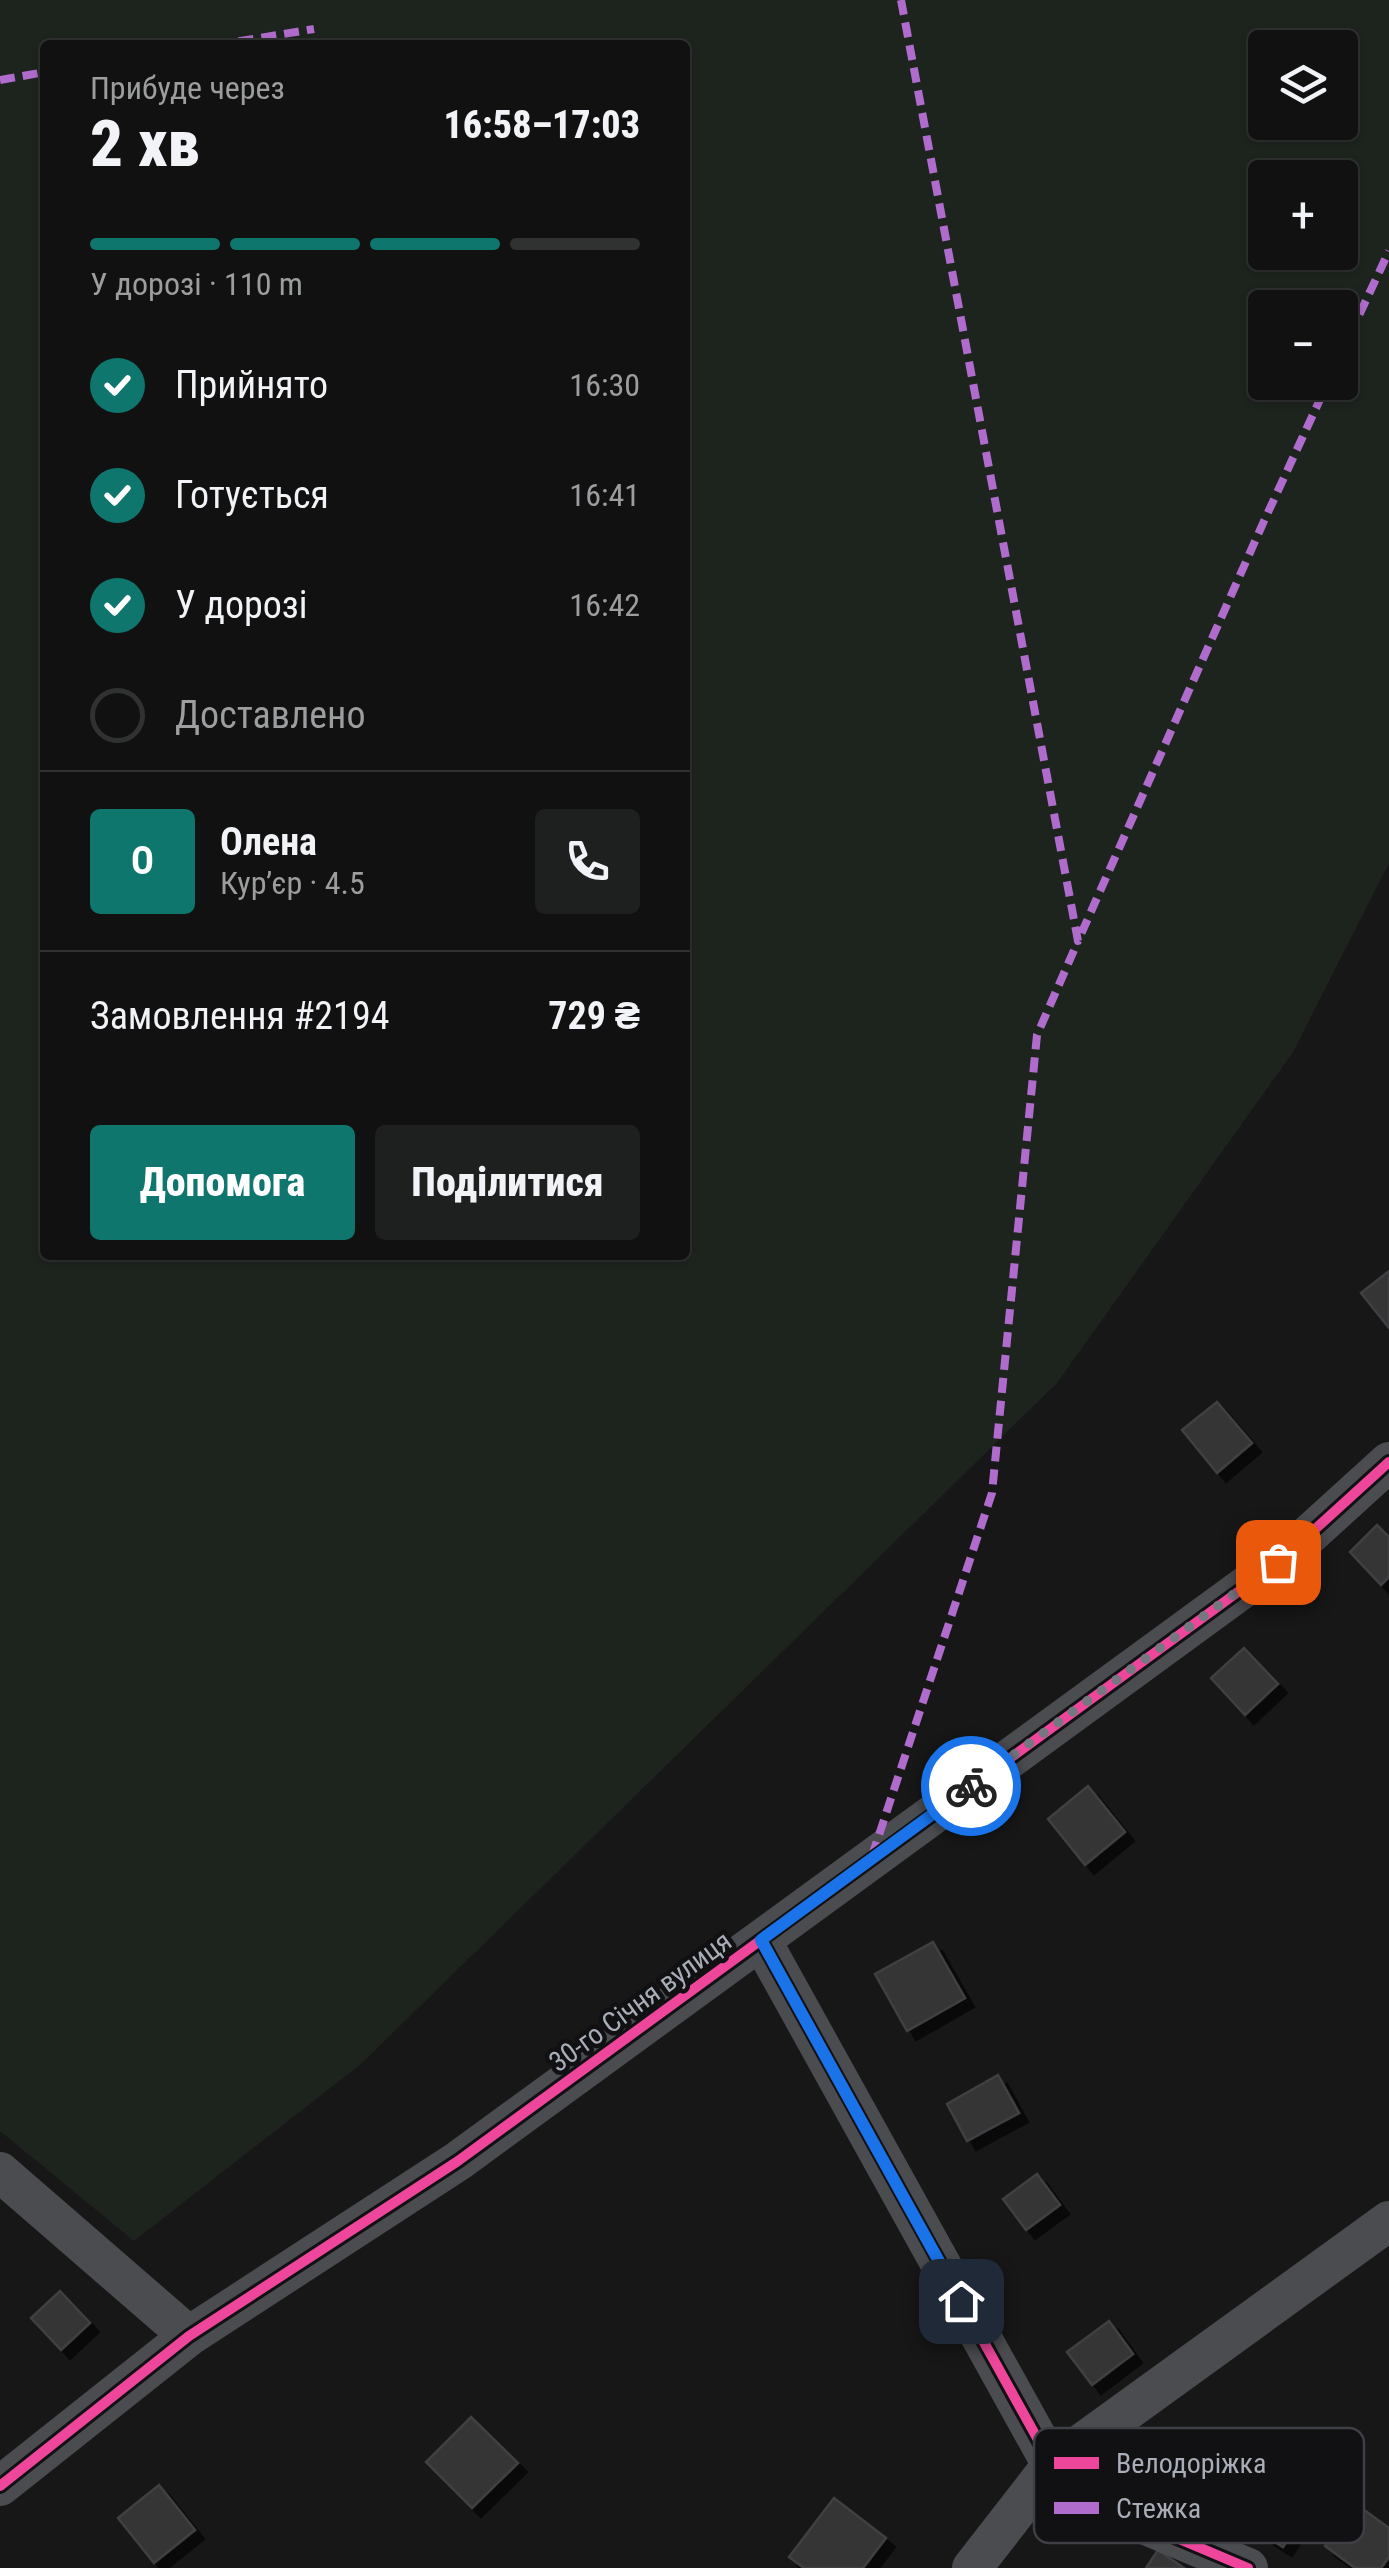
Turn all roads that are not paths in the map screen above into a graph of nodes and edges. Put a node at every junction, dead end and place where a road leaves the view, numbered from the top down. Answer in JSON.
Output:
{"nodes":[{"id":1,"x":1389,"y":1462,"type":"edge"},
{"id":2,"x":761,"y":1940,"type":"junction"},
{"id":3,"x":0,"y":2172,"type":"edge"},
{"id":4,"x":1389,"y":2220,"type":"edge"},
{"id":5,"x":189,"y":2336,"type":"junction"},
{"id":6,"x":1104,"y":2428,"type":"edge"},
{"id":7,"x":1034,"y":2433,"type":"edge"},
{"id":8,"x":0,"y":2486,"type":"edge"},
{"id":9,"x":1034,"y":2489,"type":"edge"},
{"id":10,"x":1189,"y":2543,"type":"edge"},
{"id":11,"x":972,"y":2568,"type":"edge"},
{"id":12,"x":1248,"y":2568,"type":"edge"}],
"edges":[{"from":1,"to":2,"type":"street","name":"30-го Січня вулиця"},
{"from":2,"to":5,"type":"street","name":"30-го Січня вулиця"},
{"from":2,"to":7,"type":"street"},
{"from":3,"to":5,"type":"street"},
{"from":4,"to":6,"type":"street"},
{"from":5,"to":8,"type":"street","name":"30-го Січня вулиця"},
{"from":9,"to":11,"type":"street"},
{"from":10,"to":12,"type":"street"}]}
